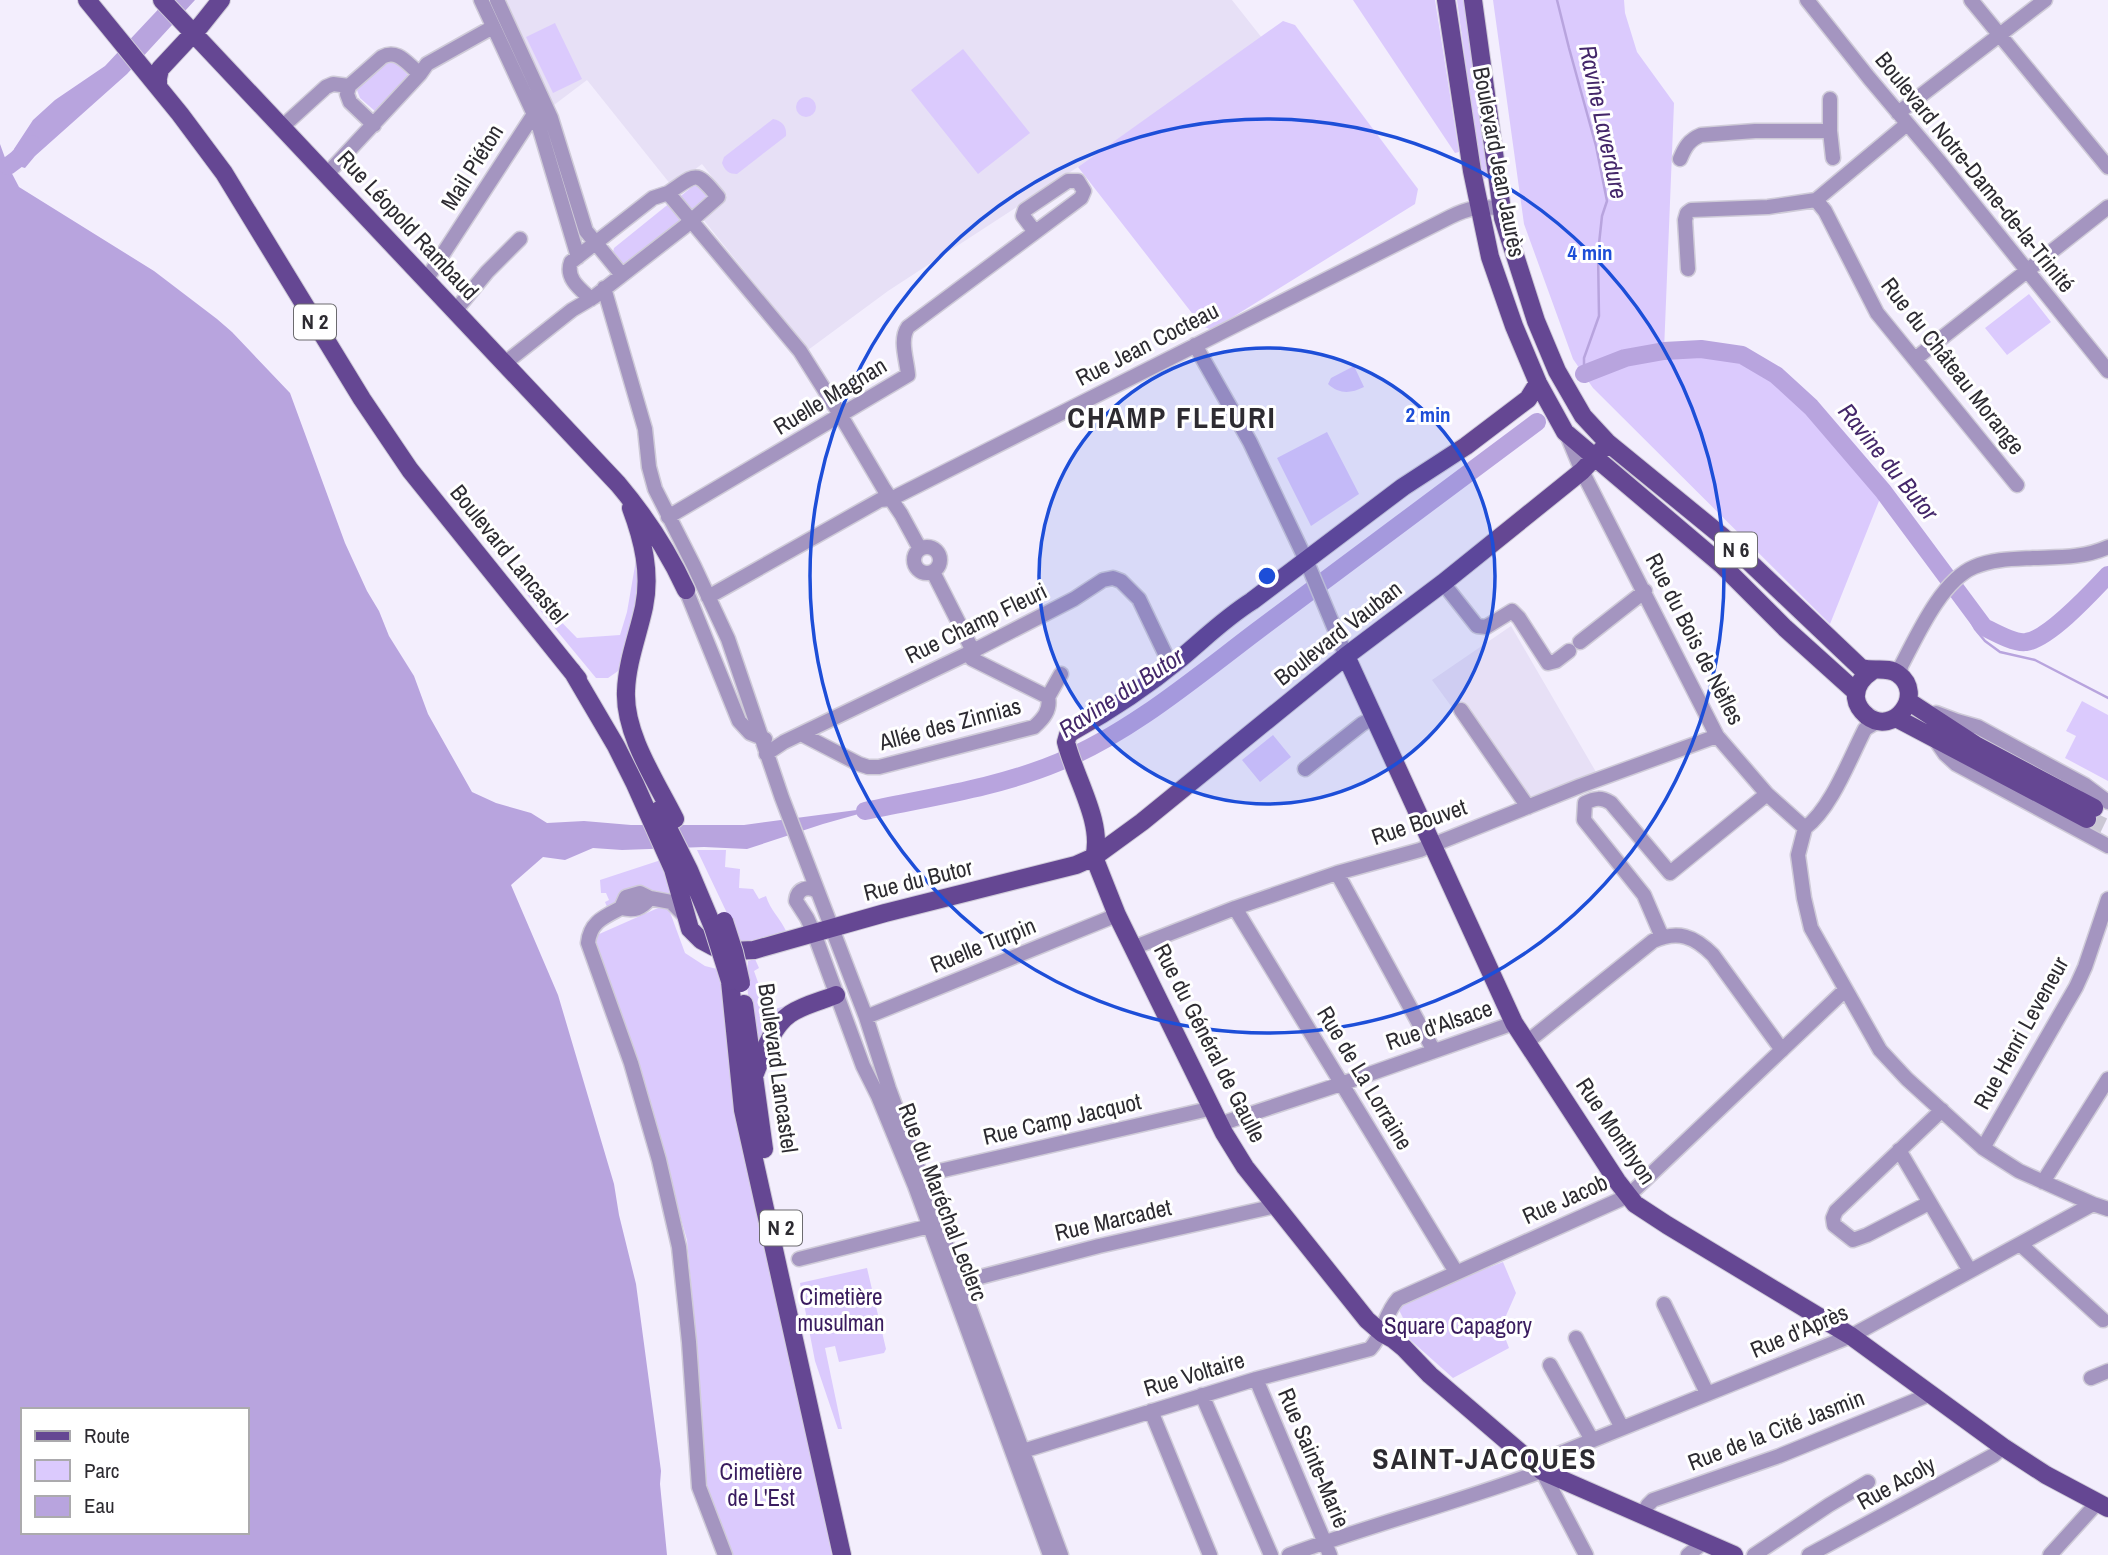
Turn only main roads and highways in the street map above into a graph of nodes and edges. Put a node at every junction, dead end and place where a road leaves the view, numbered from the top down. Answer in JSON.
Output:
{"nodes":[{"id":1,"x":87,"y":0,"type":"edge"},
{"id":2,"x":162,"y":0,"type":"edge"},
{"id":3,"x":1446,"y":0,"type":"edge"},
{"id":4,"x":1473,"y":0,"type":"edge"},
{"id":5,"x":218,"y":5,"type":"edge"},
{"id":6,"x":192,"y":34,"type":"junction"},
{"id":7,"x":208,"y":50,"type":"junction"},
{"id":8,"x":158,"y":87,"type":"junction"},
{"id":9,"x":1538,"y":383,"type":"junction"},
{"id":10,"x":1583,"y":416,"type":"junction"},
{"id":11,"x":1608,"y":443,"type":"junction"},
{"id":12,"x":1595,"y":457,"type":"junction"},
{"id":13,"x":618,"y":484,"type":"junction"},
{"id":14,"x":686,"y":590,"type":"road end"},
{"id":15,"x":1346,"y":656,"type":"junction"},
{"id":16,"x":1872,"y":671,"type":"junction"},
{"id":17,"x":1858,"y":700,"type":"junction"},
{"id":18,"x":1908,"y":701,"type":"junction"},
{"id":19,"x":1896,"y":718,"type":"junction"},
{"id":20,"x":644,"y":781,"type":"junction"},
{"id":21,"x":2096,"y":810,"type":"edge"},
{"id":22,"x":1092,"y":816,"type":"junction"},
{"id":23,"x":1124,"y":835,"type":"junction"},
{"id":24,"x":1094,"y":858,"type":"junction"},
{"id":25,"x":685,"y":864,"type":"junction"},
{"id":26,"x":735,"y":982,"type":"junction"},
{"id":27,"x":836,"y":995,"type":"road end"},
{"id":28,"x":753,"y":1079,"type":"junction"},
{"id":29,"x":2103,"y":1505,"type":"edge"},
{"id":30,"x":842,"y":1555,"type":"edge"},
{"id":31,"x":853,"y":1555,"type":"edge"},
{"id":32,"x":1734,"y":1555,"type":"edge"}],
"edges":[{"from":1,"to":8,"type":"main road","name":"Boulevard Lancastel","number":"N 2"},
{"from":2,"to":6,"type":"main road","name":"Rue Léopold Rambaud","number":"N 2"},
{"from":3,"to":9,"type":"main road","name":"Boulevard Jean Jaurès","number":"N 6"},
{"from":4,"to":10,"type":"main road","name":"Boulevard Jean Jaurès","number":"N 6"},
{"from":5,"to":6,"type":"main road"},
{"from":5,"to":7,"type":"main road"},
{"from":6,"to":7,"type":"main road","name":"Rue Léopold Rambaud","number":"N 2"},
{"from":6,"to":8,"type":"main road"},
{"from":7,"to":13,"type":"main road","name":"Rue Léopold Rambaud","number":"N 2"},
{"from":8,"to":20,"type":"main road","name":"Boulevard Lancastel","number":"N 2"},
{"from":9,"to":10,"type":"main road"},
{"from":9,"to":12,"type":"main road","name":"Boulevard Jean Jaurès","number":"N 6"},
{"from":9,"to":22,"type":"main road","name":"Rue du Général de Gaulle"},
{"from":10,"to":11,"type":"main road","name":"Boulevard Jean Jaurès","number":"N 6"},
{"from":11,"to":12,"type":"main road","name":"Boulevard Vauban"},
{"from":11,"to":16,"type":"main road","name":"Boulevard Jean Jaurès","number":"N 6"},
{"from":12,"to":15,"type":"main road","name":"Boulevard Vauban"},
{"from":12,"to":17,"type":"main road","name":"Boulevard Jean Jaurès","number":"N 6"},
{"from":13,"to":14,"type":"main road"},
{"from":13,"to":20,"type":"main road","name":"Boulevard Lancastel","number":"N 2"},
{"from":15,"to":23,"type":"main road","name":"Boulevard Vauban"},
{"from":15,"to":29,"type":"main road","name":"Rue Monthyon"},
{"from":16,"to":17,"type":"main road"},
{"from":16,"to":18,"type":"main road"},
{"from":17,"to":19,"type":"main road","name":"Boulevard Jean Jaurès","number":"N 6"},
{"from":18,"to":19,"type":"main road"},
{"from":18,"to":21,"type":"main road"},
{"from":19,"to":21,"type":"main road"},
{"from":20,"to":25,"type":"main road","name":"Boulevard Lancastel","number":"N 2"},
{"from":20,"to":25,"type":"main road"},
{"from":22,"to":23,"type":"main road"},
{"from":22,"to":24,"type":"main road","name":"Rue du Général de Gaulle"},
{"from":23,"to":24,"type":"main road","name":"Boulevard Vauban"},
{"from":24,"to":25,"type":"main road","name":"Rue du Butor"},
{"from":24,"to":32,"type":"main road","name":"Rue du Général de Gaulle"},
{"from":25,"to":26,"type":"main road","name":"Boulevard Lancastel","number":"N 2","bridge":true},
{"from":26,"to":28,"type":"main road","name":"Boulevard Lancastel","number":"N 2"},
{"from":26,"to":30,"type":"main road","name":"Boulevard Lancastel","number":"N 2"},
{"from":27,"to":28,"type":"main road"},
{"from":28,"to":31,"type":"main road","name":"Boulevard Lancastel","number":"N 2"}]}
